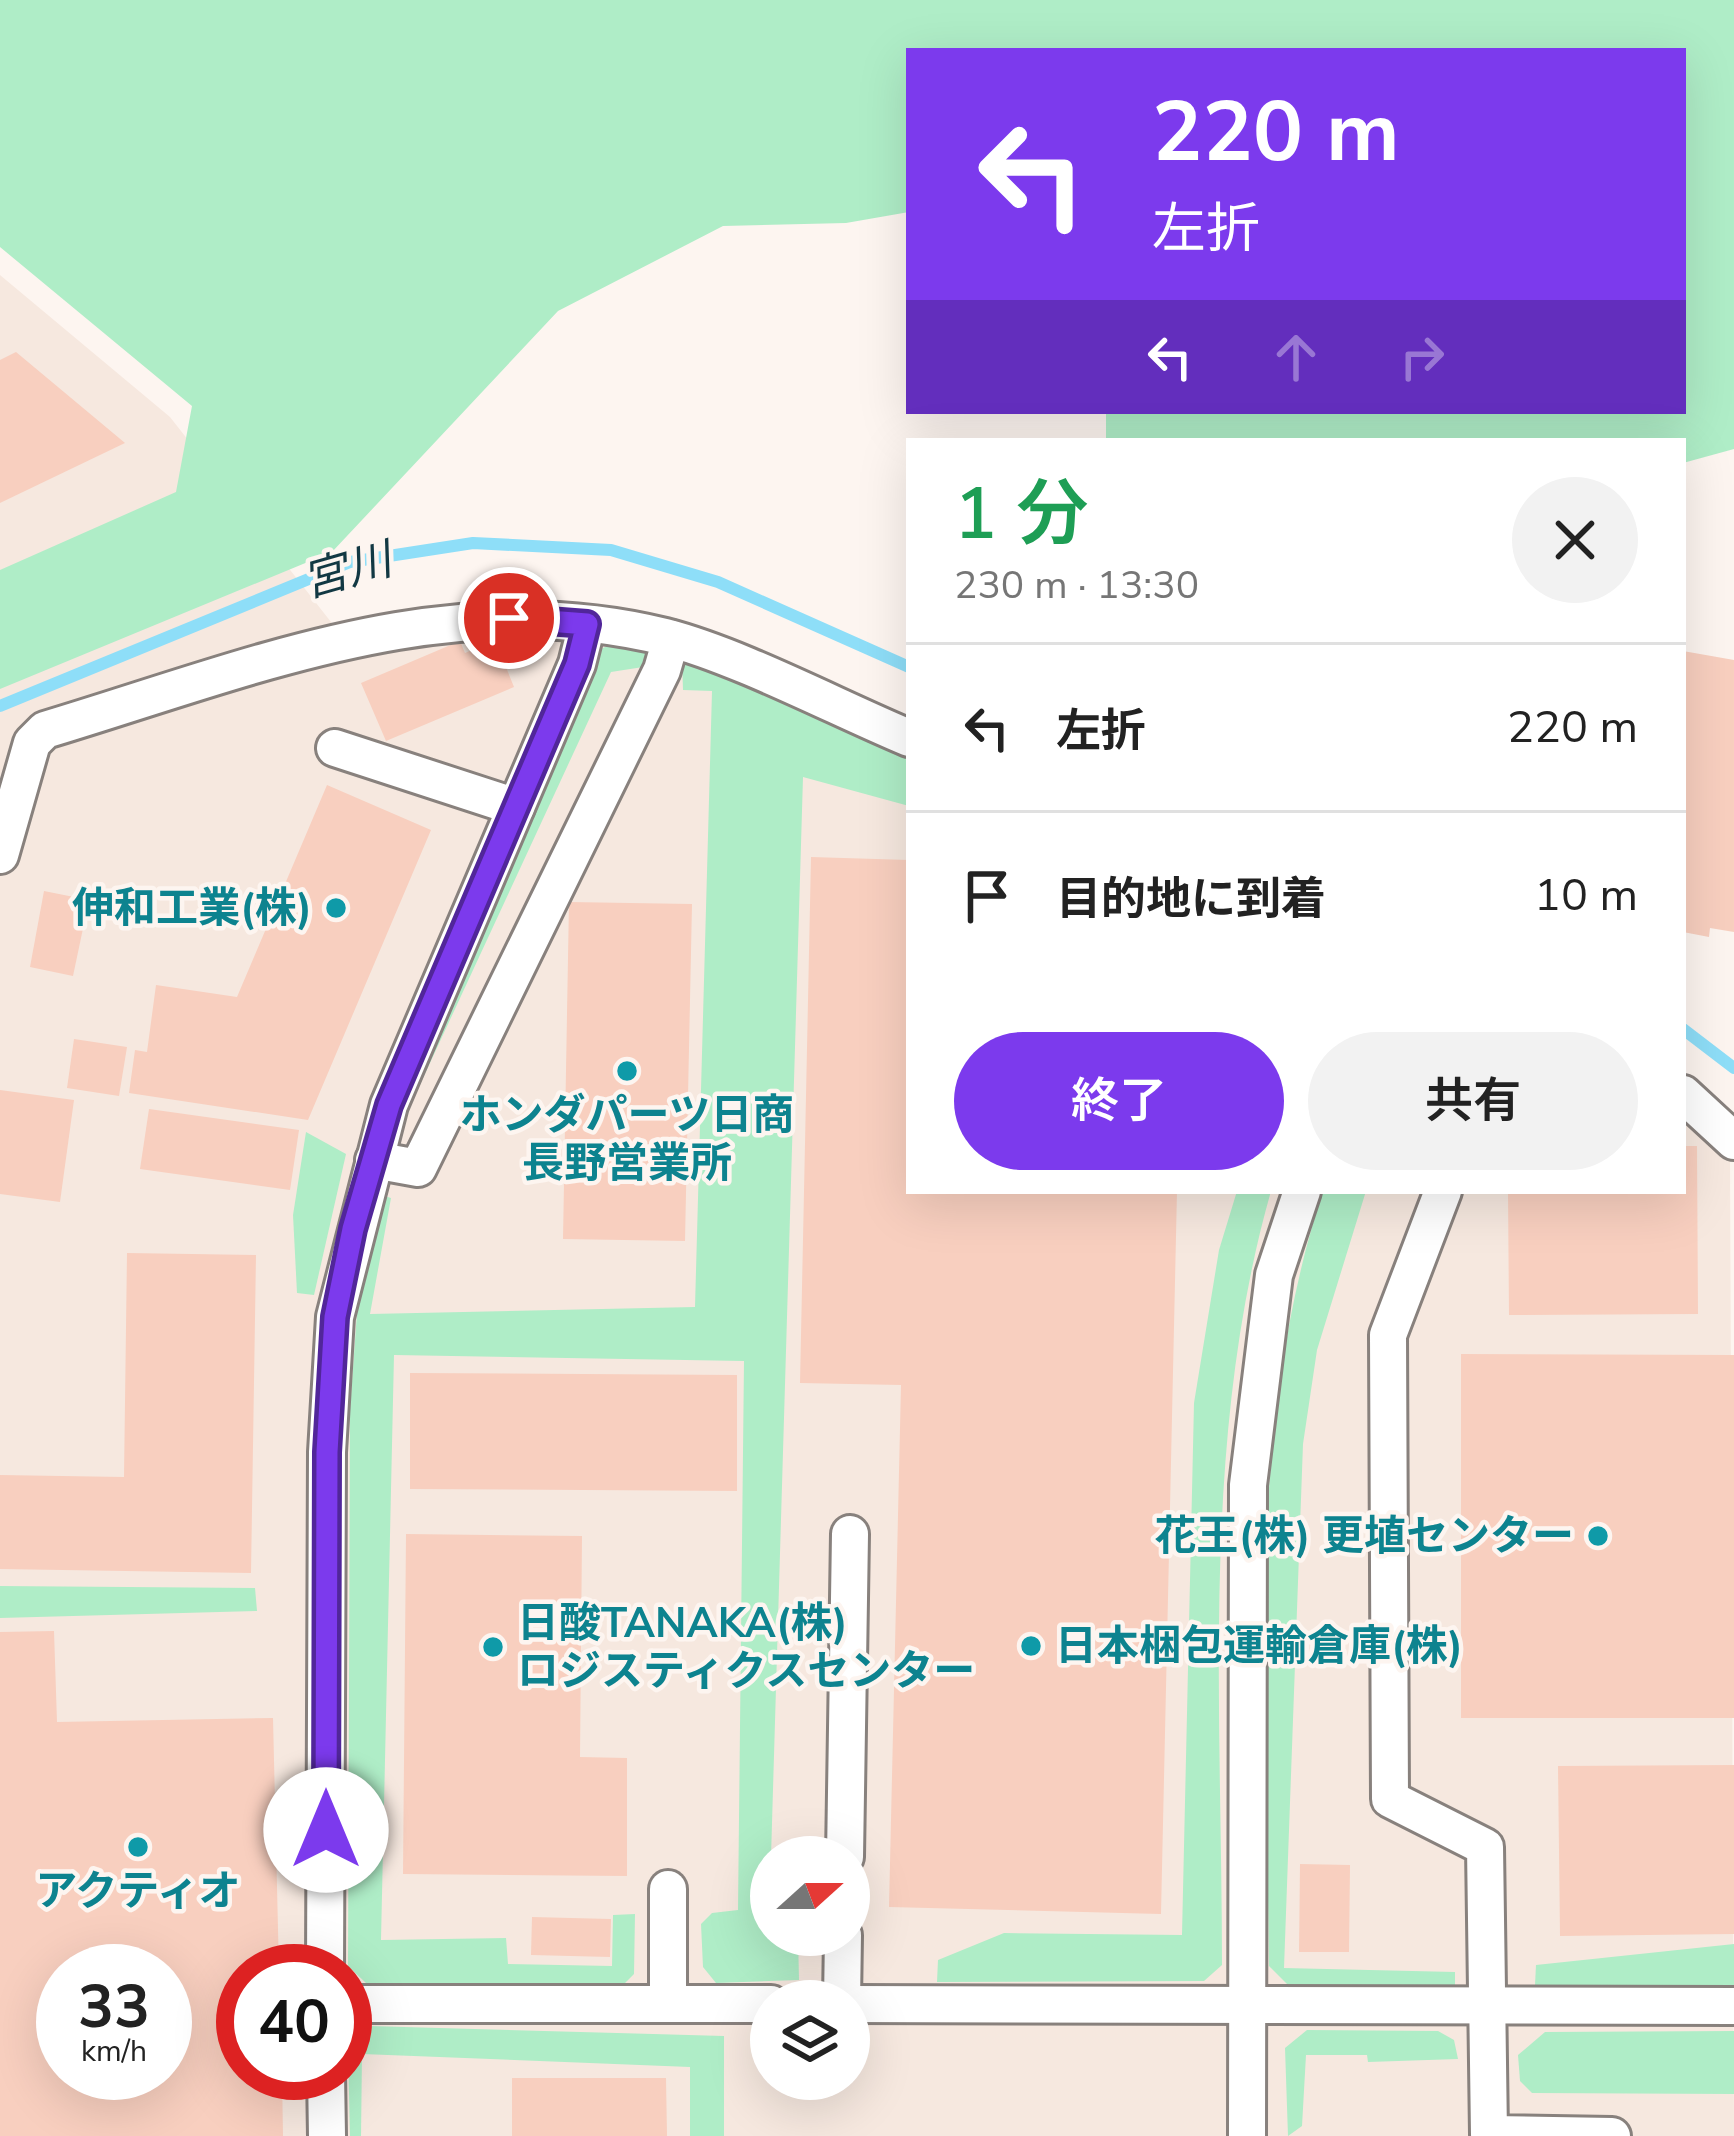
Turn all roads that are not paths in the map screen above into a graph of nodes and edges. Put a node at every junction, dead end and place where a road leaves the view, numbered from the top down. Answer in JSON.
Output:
{"nodes":[{"id":1,"x":587,"y":624,"type":"junction"},
{"id":2,"x":671,"y":639,"type":"junction"},
{"id":3,"x":906,"y":737,"type":"edge"},
{"id":4,"x":335,"y":748,"type":"dead end"},
{"id":5,"x":516,"y":807,"type":"junction"},
{"id":6,"x":0,"y":855,"type":"edge"},
{"id":7,"x":1688,"y":1106,"type":"edge"},
{"id":8,"x":1734,"y":1141,"type":"edge"},
{"id":9,"x":374,"y":1160,"type":"junction"},
{"id":10,"x":1301,"y":1194,"type":"edge"},
{"id":11,"x":1442,"y":1194,"type":"edge"},
{"id":12,"x":850,"y":1534,"type":"dead end"},
{"id":13,"x":845,"y":1836,"type":"edge"},
{"id":14,"x":668,"y":1889,"type":"dead end"},
{"id":15,"x":325,"y":1944,"type":"edge"},
{"id":16,"x":870,"y":2003,"type":"edge"},
{"id":17,"x":372,"y":2004,"type":"edge"},
{"id":18,"x":668,"y":2004,"type":"junction"},
{"id":19,"x":750,"y":2004,"type":"edge"},
{"id":20,"x":1246,"y":2004,"type":"junction"},
{"id":21,"x":1734,"y":2006,"type":"edge"},
{"id":22,"x":1489,"y":2007,"type":"junction"},
{"id":23,"x":326,"y":2100,"type":"edge"},
{"id":24,"x":327,"y":2136,"type":"edge"},
{"id":25,"x":1246,"y":2136,"type":"edge"},
{"id":26,"x":1612,"y":2136,"type":"edge"}],
"edges":[{"from":1,"to":2,"type":"street"},
{"from":1,"to":5,"type":"street"},
{"from":1,"to":6,"type":"street"},
{"from":2,"to":3,"type":"street"},
{"from":2,"to":9,"type":"street"},
{"from":4,"to":5,"type":"street"},
{"from":5,"to":9,"type":"street"},
{"from":7,"to":8,"type":"street"},
{"from":9,"to":15,"type":"street"},
{"from":10,"to":20,"type":"street"},
{"from":11,"to":22,"type":"street"},
{"from":12,"to":13,"type":"street"},
{"from":14,"to":18,"type":"street"},
{"from":16,"to":20,"type":"street"},
{"from":17,"to":18,"type":"street"},
{"from":18,"to":19,"type":"street"},
{"from":20,"to":22,"type":"street"},
{"from":20,"to":25,"type":"street"},
{"from":21,"to":22,"type":"street"},
{"from":22,"to":26,"type":"street"},
{"from":23,"to":24,"type":"street"}]}
